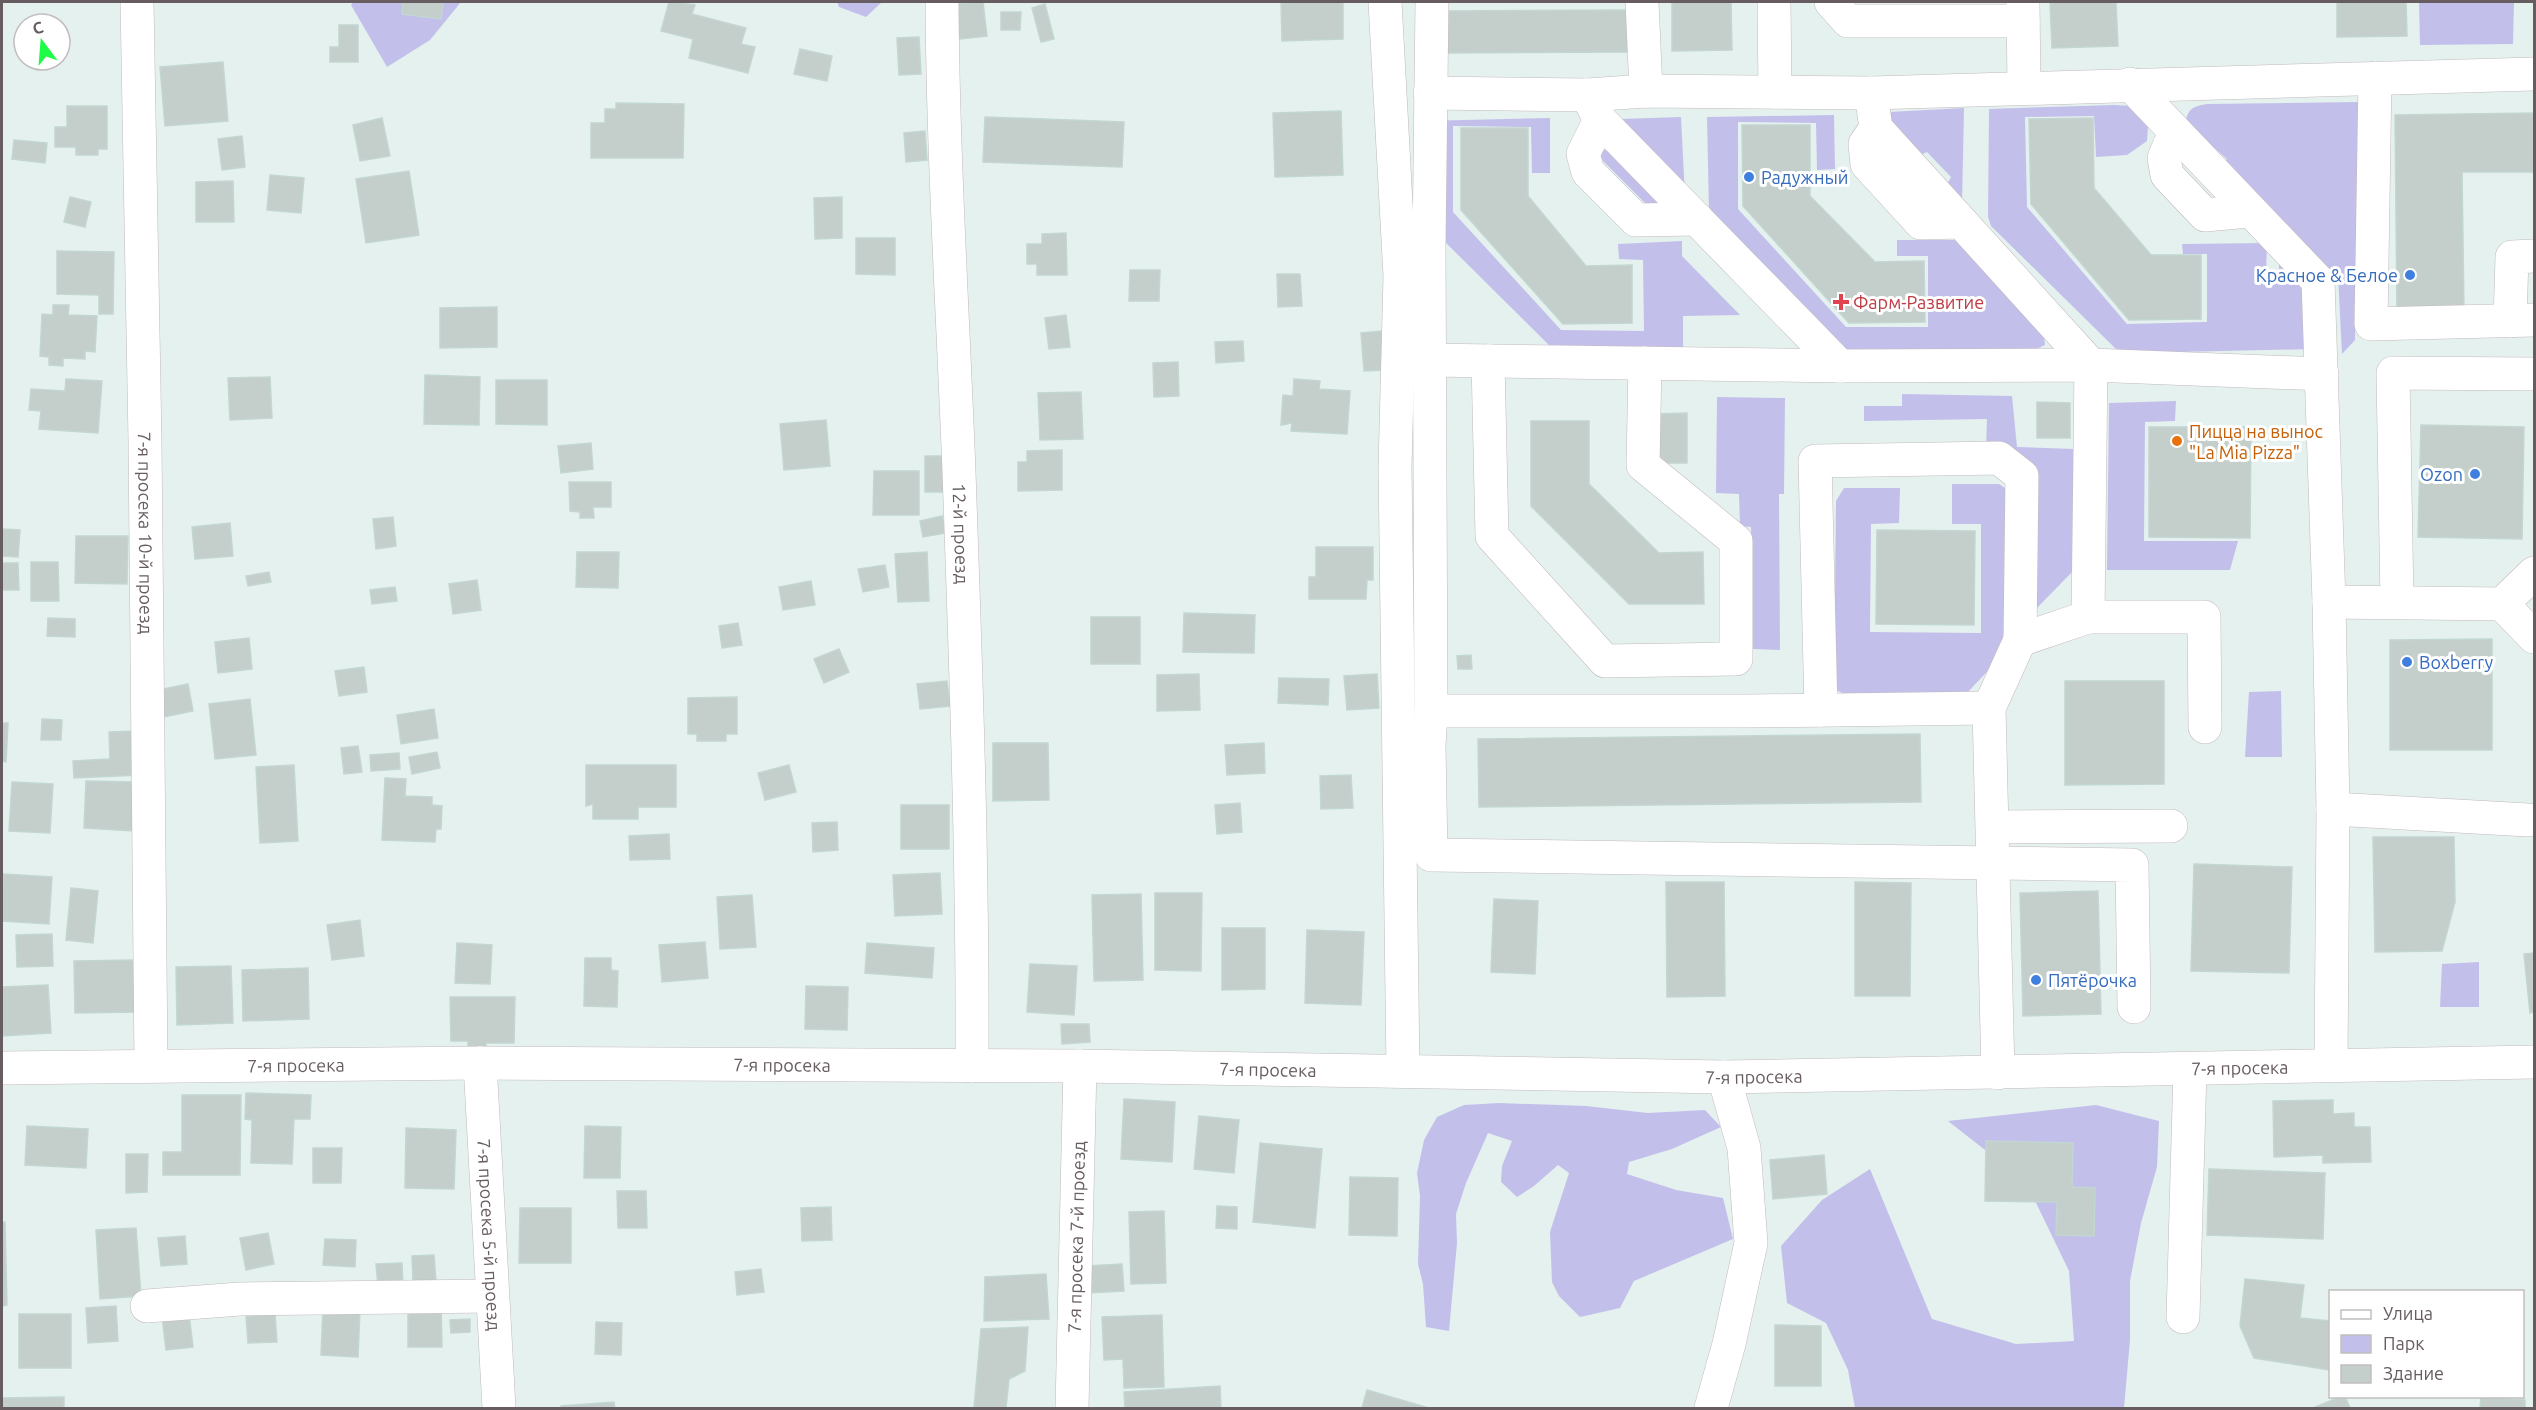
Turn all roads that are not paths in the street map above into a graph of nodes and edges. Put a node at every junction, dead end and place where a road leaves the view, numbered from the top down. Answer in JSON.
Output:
{"nodes":[{"id":1,"x":137,"y":2,"type":"edge"},
{"id":2,"x":942,"y":2,"type":"edge"},
{"id":3,"x":1385,"y":2,"type":"edge"},
{"id":4,"x":1432,"y":2,"type":"edge"},
{"id":5,"x":1642,"y":2,"type":"edge"},
{"id":6,"x":1774,"y":2,"type":"edge"},
{"id":7,"x":1831,"y":2,"type":"edge"},
{"id":8,"x":2023,"y":11,"type":"edge"},
{"id":9,"x":2535,"y":74,"type":"edge"},
{"id":10,"x":2375,"y":78,"type":"junction"},
{"id":11,"x":2130,"y":84,"type":"junction"},
{"id":12,"x":2024,"y":88,"type":"junction"},
{"id":13,"x":1646,"y":91,"type":"junction"},
{"id":14,"x":1775,"y":92,"type":"junction"},
{"id":15,"x":1431,"y":93,"type":"junction"},
{"id":16,"x":1871,"y":93,"type":"junction"},
{"id":17,"x":1594,"y":108,"type":"junction"},
{"id":18,"x":1696,"y":219,"type":"junction"},
{"id":19,"x":2535,"y":256,"type":"edge"},
{"id":20,"x":2522,"y":320,"type":"edge"},
{"id":21,"x":1429,"y":360,"type":"junction"},
{"id":22,"x":1488,"y":361,"type":"junction"},
{"id":23,"x":1645,"y":363,"type":"junction"},
{"id":24,"x":2091,"y":365,"type":"junction"},
{"id":25,"x":1840,"y":366,"type":"junction"},
{"id":26,"x":2322,"y":374,"type":"junction"},
{"id":27,"x":2535,"y":374,"type":"edge"},
{"id":28,"x":2535,"y":573,"type":"edge"},
{"id":29,"x":2329,"y":602,"type":"junction"},
{"id":30,"x":2397,"y":602,"type":"junction"},
{"id":31,"x":2502,"y":604,"type":"junction"},
{"id":32,"x":2088,"y":617,"type":"junction"},
{"id":33,"x":2535,"y":637,"type":"edge"},
{"id":34,"x":2020,"y":640,"type":"junction"},
{"id":35,"x":1989,"y":708,"type":"junction"},
{"id":36,"x":1821,"y":710,"type":"junction"},
{"id":37,"x":1431,"y":711,"type":"junction"},
{"id":38,"x":2205,"y":727,"type":"dead end"},
{"id":39,"x":2333,"y":809,"type":"junction"},
{"id":40,"x":2528,"y":820,"type":"dead end"},
{"id":41,"x":2171,"y":826,"type":"dead end"},
{"id":42,"x":1993,"y":827,"type":"junction"},
{"id":43,"x":1994,"y":864,"type":"junction"},
{"id":44,"x":2134,"y":1007,"type":"dead end"},
{"id":45,"x":2535,"y":1062,"type":"edge"},
{"id":46,"x":480,"y":1063,"type":"junction"},
{"id":47,"x":151,"y":1065,"type":"junction"},
{"id":48,"x":2331,"y":1065,"type":"junction"},
{"id":49,"x":972,"y":1066,"type":"junction"},
{"id":50,"x":1080,"y":1066,"type":"junction"},
{"id":51,"x":2,"y":1068,"type":"edge"},
{"id":52,"x":2190,"y":1069,"type":"junction"},
{"id":53,"x":1403,"y":1071,"type":"junction"},
{"id":54,"x":1998,"y":1074,"type":"junction"},
{"id":55,"x":1724,"y":1077,"type":"junction"},
{"id":56,"x":492,"y":1296,"type":"junction"},
{"id":57,"x":147,"y":1306,"type":"dead end"},
{"id":58,"x":2183,"y":1317,"type":"dead end"},
{"id":59,"x":499,"y":1408,"type":"edge"},
{"id":60,"x":1072,"y":1408,"type":"edge"},
{"id":61,"x":1711,"y":1408,"type":"edge"}],
"edges":[{"from":1,"to":47,"type":"street","name":"7-я просека 10-й проезд"},
{"from":2,"to":49,"type":"street","name":"12-й проезд"},
{"from":3,"to":53,"type":"street"},
{"from":4,"to":15,"type":"street"},
{"from":5,"to":13,"type":"street"},
{"from":6,"to":14,"type":"street"},
{"from":7,"to":8,"type":"street"},
{"from":8,"to":12,"type":"street"},
{"from":9,"to":10,"type":"street"},
{"from":10,"to":11,"type":"street"},
{"from":10,"to":20,"type":"street"},
{"from":11,"to":12,"type":"street"},
{"from":11,"to":26,"type":"street"},
{"from":12,"to":16,"type":"street"},
{"from":13,"to":14,"type":"street"},
{"from":13,"to":17,"type":"street"},
{"from":14,"to":16,"type":"street"},
{"from":15,"to":17,"type":"street"},
{"from":15,"to":21,"type":"street"},
{"from":16,"to":24,"type":"street"},
{"from":17,"to":18,"type":"street"},
{"from":17,"to":18,"type":"street"},
{"from":18,"to":25,"type":"street"},
{"from":19,"to":20,"type":"street"},
{"from":21,"to":22,"type":"street"},
{"from":21,"to":37,"type":"street"},
{"from":22,"to":23,"type":"street"},
{"from":22,"to":23,"type":"street"},
{"from":23,"to":25,"type":"street"},
{"from":24,"to":25,"type":"street"},
{"from":24,"to":26,"type":"street"},
{"from":24,"to":32,"type":"street"},
{"from":26,"to":29,"type":"street"},
{"from":27,"to":30,"type":"street"},
{"from":28,"to":31,"type":"street"},
{"from":29,"to":30,"type":"street"},
{"from":29,"to":39,"type":"street"},
{"from":30,"to":31,"type":"street"},
{"from":31,"to":33,"type":"street"},
{"from":32,"to":34,"type":"street"},
{"from":32,"to":38,"type":"street"},
{"from":34,"to":35,"type":"street"},
{"from":34,"to":36,"type":"street"},
{"from":35,"to":36,"type":"street"},
{"from":35,"to":42,"type":"street"},
{"from":36,"to":37,"type":"street"},
{"from":37,"to":43,"type":"street"},
{"from":39,"to":40,"type":"street"},
{"from":39,"to":48,"type":"street"},
{"from":41,"to":42,"type":"street"},
{"from":42,"to":43,"type":"street"},
{"from":43,"to":44,"type":"street"},
{"from":43,"to":54,"type":"street"},
{"from":45,"to":48,"type":"street","name":"7-я просека"},
{"from":46,"to":47,"type":"street","name":"7-я просека"},
{"from":46,"to":49,"type":"street","name":"7-я просека"},
{"from":46,"to":56,"type":"street","name":"7-я просека 5-й проезд"},
{"from":47,"to":51,"type":"street","name":"7-я просека"},
{"from":48,"to":52,"type":"street","name":"7-я просека"},
{"from":49,"to":50,"type":"street","name":"7-я просека"},
{"from":50,"to":53,"type":"street","name":"7-я просека"},
{"from":50,"to":60,"type":"street","name":"7-я просека 7-й проезд"},
{"from":52,"to":54,"type":"street","name":"7-я просека"},
{"from":52,"to":58,"type":"street"},
{"from":53,"to":55,"type":"street","name":"7-я просека"},
{"from":54,"to":55,"type":"street","name":"7-я просека"},
{"from":55,"to":61,"type":"street"},
{"from":56,"to":57,"type":"street"},
{"from":56,"to":59,"type":"street","name":"7-я просека 5-й проезд"}]}
